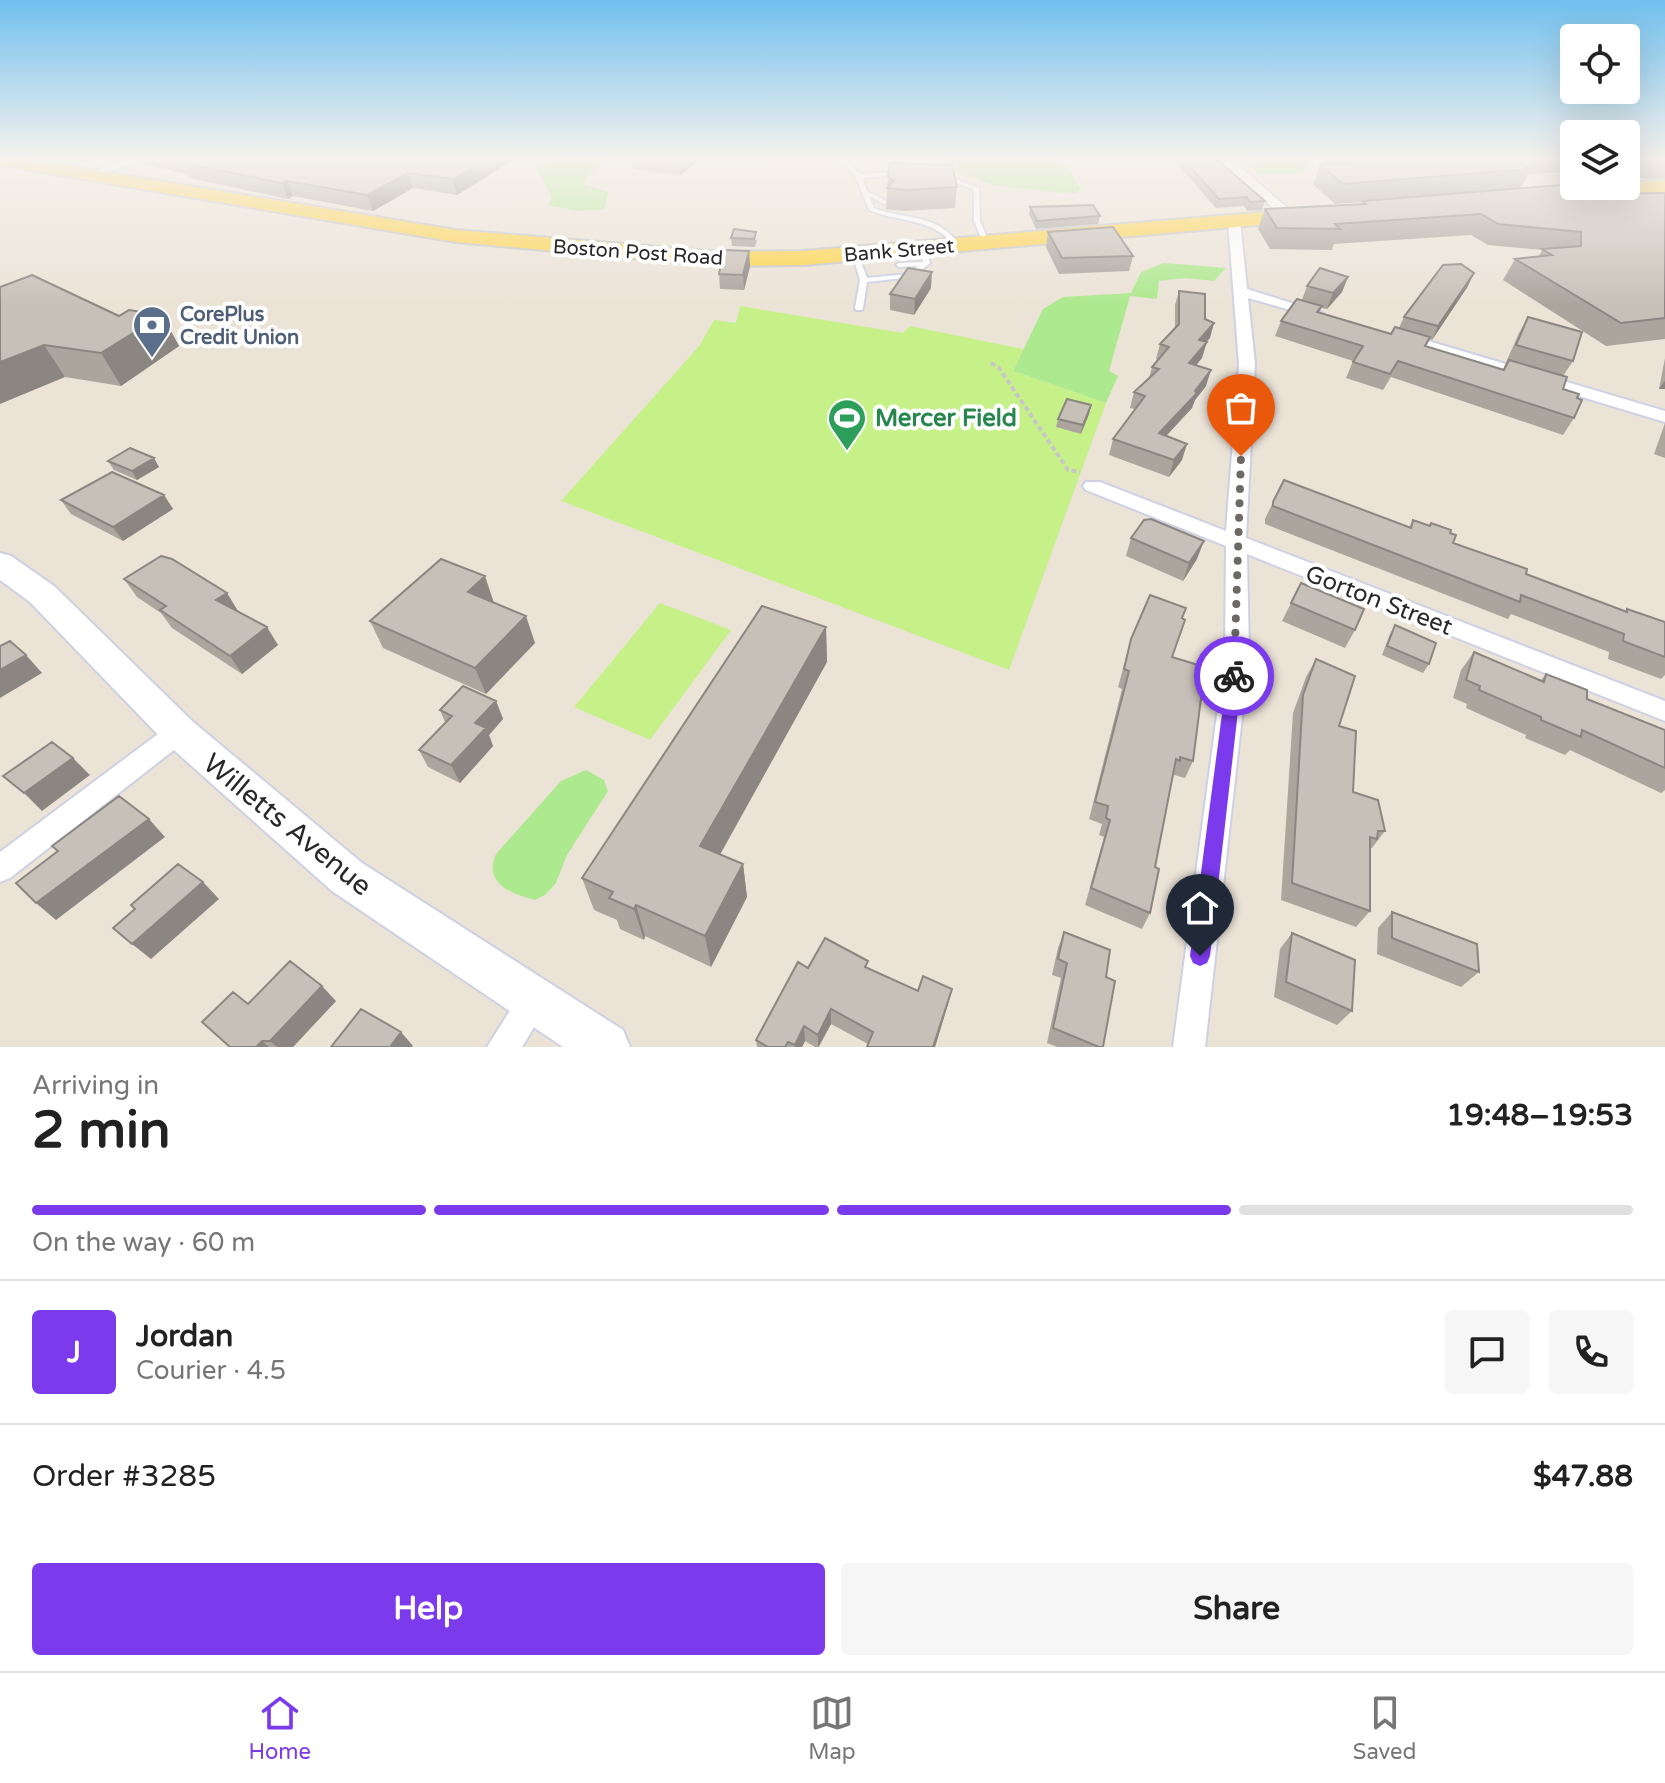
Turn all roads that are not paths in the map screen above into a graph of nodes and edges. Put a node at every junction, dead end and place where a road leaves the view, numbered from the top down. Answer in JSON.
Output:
{"nodes":[{"id":1,"x":278,"y":207,"type":"edge"},
{"id":2,"x":870,"y":207,"type":"edge"},
{"id":3,"x":977,"y":207,"type":"edge"},
{"id":4,"x":1279,"y":207,"type":"edge"},
{"id":5,"x":904,"y":211,"type":"edge"},
{"id":6,"x":1319,"y":213,"type":"edge"},
{"id":7,"x":1289,"y":216,"type":"junction"},
{"id":8,"x":913,"y":220,"type":"junction"},
{"id":9,"x":1234,"y":221,"type":"junction"},
{"id":10,"x":986,"y":242,"type":"junction"},
{"id":11,"x":957,"y":245,"type":"junction"},
{"id":12,"x":925,"y":256,"type":"junction"},
{"id":13,"x":803,"y":258,"type":"joint"},
{"id":14,"x":862,"y":263,"type":"junction"},
{"id":15,"x":899,"y":265,"type":"dead end"},
{"id":16,"x":864,"y":280,"type":"junction"},
{"id":17,"x":1240,"y":291,"type":"junction"},
{"id":18,"x":859,"y":308,"type":"dead end"},
{"id":19,"x":1331,"y":318,"type":"edge"},
{"id":20,"x":1392,"y":336,"type":"edge"},
{"id":21,"x":1665,"y":417,"type":"edge"},
{"id":22,"x":1091,"y":478,"type":"road end"},
{"id":23,"x":1239,"y":546,"type":"junction"},
{"id":24,"x":0,"y":564,"type":"edge"},
{"id":25,"x":1665,"y":711,"type":"edge"},
{"id":26,"x":179,"y":732,"type":"junction"},
{"id":27,"x":0,"y":869,"type":"edge"},
{"id":28,"x":534,"y":1001,"type":"junction"},
{"id":29,"x":503,"y":1047,"type":"edge"},
{"id":30,"x":606,"y":1047,"type":"edge"},
{"id":31,"x":1189,"y":1047,"type":"edge"}],
"edges":[{"from":1,"to":13,"type":"main road","name":"Boston Post Road"},
{"from":2,"to":8,"type":"lane"},
{"from":3,"to":10,"type":"lane"},
{"from":4,"to":7,"type":"street"},
{"from":5,"to":8,"type":"lane"},
{"from":6,"to":7,"type":"main road","name":"Bank Street"},
{"from":7,"to":9,"type":"main road","name":"Bank Street"},
{"from":8,"to":11,"type":"lane"},
{"from":9,"to":10,"type":"main road","name":"Bank Street"},
{"from":9,"to":17,"type":"street"},
{"from":10,"to":11,"type":"main road","name":"Bank Street"},
{"from":11,"to":12,"type":"main road","name":"Bank Street"},
{"from":12,"to":14,"type":"main road","name":"Bank Street"},
{"from":12,"to":15,"type":"lane"},
{"from":12,"to":16,"type":"lane"},
{"from":13,"to":14,"type":"main road","name":"Bank Street"},
{"from":14,"to":16,"type":"lane"},
{"from":16,"to":18,"type":"lane"},
{"from":17,"to":19,"type":"street"},
{"from":17,"to":23,"type":"street"},
{"from":20,"to":21,"type":"street"},
{"from":22,"to":23,"type":"street","name":"Gorton Street"},
{"from":23,"to":25,"type":"street","name":"Gorton Street"},
{"from":23,"to":31,"type":"street"},
{"from":24,"to":26,"type":"street","name":"Willetts Avenue"},
{"from":26,"to":27,"type":"street"},
{"from":26,"to":28,"type":"street","name":"Willetts Avenue"},
{"from":28,"to":29,"type":"street"},
{"from":28,"to":30,"type":"street","name":"Willetts Avenue"}]}
